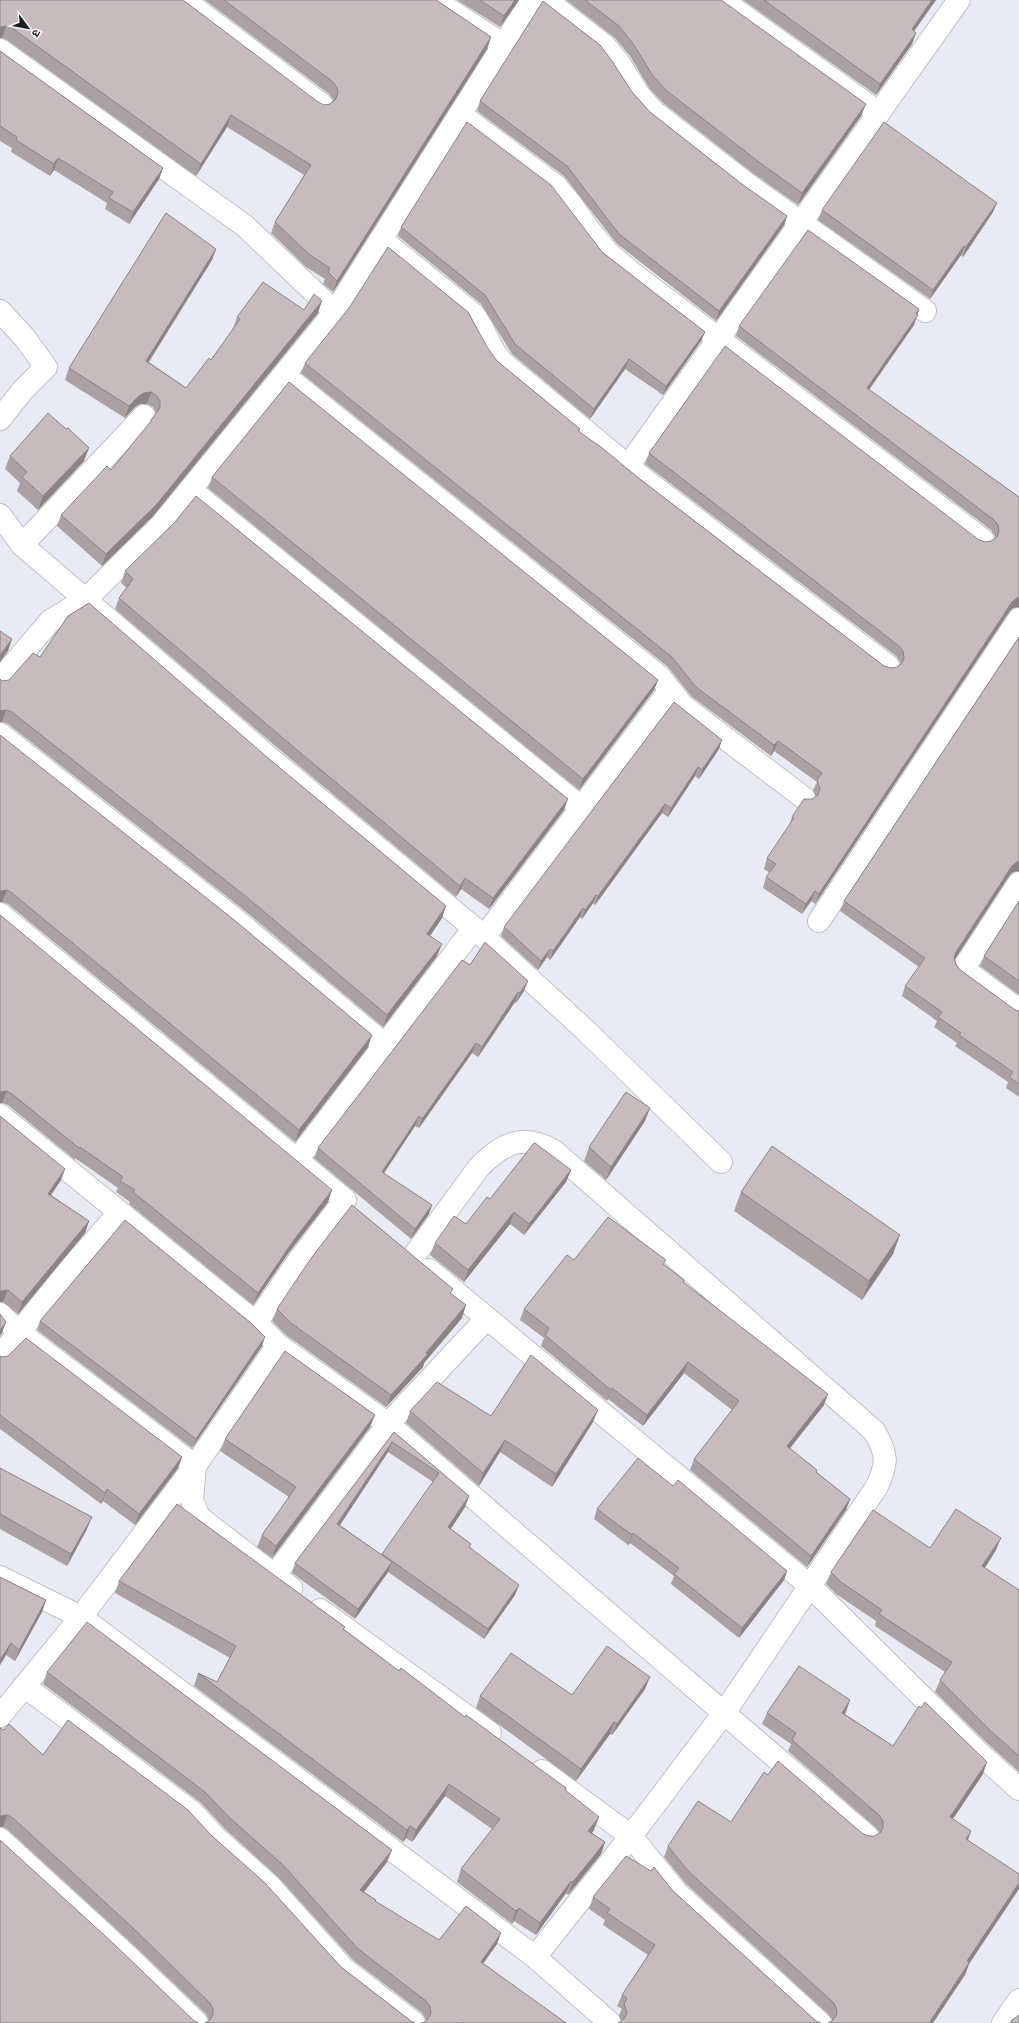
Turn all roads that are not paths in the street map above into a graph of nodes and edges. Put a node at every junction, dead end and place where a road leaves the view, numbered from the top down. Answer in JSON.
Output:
{"nodes":[{"id":1,"x":184,"y":0,"type":"edge"},
{"id":2,"x":434,"y":0,"type":"edge"},
{"id":3,"x":532,"y":0,"type":"edge"},
{"id":4,"x":546,"y":0,"type":"edge"},
{"id":5,"x":722,"y":0,"type":"edge"},
{"id":6,"x":959,"y":0,"type":"edge"},
{"id":7,"x":504,"y":45,"type":"junction"},
{"id":8,"x":0,"y":50,"type":"edge"},
{"id":9,"x":321,"y":104,"type":"edge"},
{"id":10,"x":879,"y":113,"type":"junction"},
{"id":11,"x":460,"y":114,"type":"junction"},
{"id":12,"x":802,"y":224,"type":"junction"},
{"id":13,"x":381,"y":239,"type":"junction"},
{"id":14,"x":0,"y":310,"type":"edge"},
{"id":15,"x":925,"y":311,"type":"dead end"},
{"id":16,"x":335,"y":312,"type":"junction"},
{"id":17,"x":719,"y":340,"type":"junction"},
{"id":18,"x":284,"y":375,"type":"junction"},
{"id":19,"x":144,"y":416,"type":"dead end"},
{"id":20,"x":0,"y":419,"type":"edge"},
{"id":21,"x":628,"y":466,"type":"junction"},
{"id":22,"x":191,"y":490,"type":"junction"},
{"id":23,"x":0,"y":515,"type":"edge"},
{"id":24,"x":983,"y":540,"type":"edge"},
{"id":25,"x":22,"y":545,"type":"junction"},
{"id":26,"x":85,"y":600,"type":"junction"},
{"id":27,"x":1019,"y":619,"type":"edge"},
{"id":28,"x":888,"y":666,"type":"edge"},
{"id":29,"x":0,"y":680,"type":"edge"},
{"id":30,"x":670,"y":690,"type":"junction"},
{"id":31,"x":0,"y":734,"type":"edge"},
{"id":32,"x":804,"y":798,"type":"edge"},
{"id":33,"x":582,"y":808,"type":"junction"},
{"id":34,"x":1019,"y":883,"type":"edge"},
{"id":35,"x":0,"y":914,"type":"edge"},
{"id":36,"x":819,"y":920,"type":"dead end"},
{"id":37,"x":479,"y":932,"type":"junction"},
{"id":38,"x":1019,"y":1010,"type":"edge"},
{"id":39,"x":384,"y":1044,"type":"junction"},
{"id":40,"x":0,"y":1115,"type":"edge"},
{"id":41,"x":298,"y":1160,"type":"junction"},
{"id":42,"x":721,"y":1162,"type":"dead end"},
{"id":43,"x":345,"y":1200,"type":"junction"},
{"id":44,"x":119,"y":1213,"type":"junction"},
{"id":45,"x":362,"y":1215,"type":"edge"},
{"id":46,"x":396,"y":1243,"type":"edge"},
{"id":47,"x":413,"y":1257,"type":"junction"},
{"id":48,"x":0,"y":1314,"type":"edge"},
{"id":49,"x":486,"y":1318,"type":"junction"},
{"id":50,"x":256,"y":1323,"type":"junction"},
{"id":51,"x":19,"y":1332,"type":"junction"},
{"id":52,"x":278,"y":1345,"type":"junction"},
{"id":53,"x":0,"y":1356,"type":"edge"},
{"id":54,"x":388,"y":1424,"type":"junction"},
{"id":55,"x":195,"y":1466,"type":"junction"},
{"id":56,"x":274,"y":1576,"type":"junction"},
{"id":57,"x":0,"y":1577,"type":"edge"},
{"id":58,"x":809,"y":1585,"type":"junction"},
{"id":59,"x":81,"y":1617,"type":"junction"},
{"id":60,"x":24,"y":1686,"type":"junction"},
{"id":61,"x":724,"y":1713,"type":"junction"},
{"id":62,"x":0,"y":1716,"type":"edge"},
{"id":63,"x":503,"y":1743,"type":"edge"},
{"id":64,"x":529,"y":1762,"type":"edge"},
{"id":65,"x":1019,"y":1789,"type":"edge"},
{"id":66,"x":631,"y":1836,"type":"junction"},
{"id":67,"x":867,"y":1836,"type":"edge"},
{"id":68,"x":0,"y":1839,"type":"edge"},
{"id":69,"x":535,"y":1958,"type":"junction"},
{"id":70,"x":1019,"y":2000,"type":"edge"},
{"id":71,"x":605,"y":2022,"type":"edge"},
{"id":72,"x":198,"y":2023,"type":"edge"},
{"id":73,"x":414,"y":2023,"type":"edge"},
{"id":74,"x":820,"y":2023,"type":"edge"},
{"id":75,"x":1003,"y":2023,"type":"edge"}],
"edges":[{"from":1,"to":9,"type":"street"},
{"from":2,"to":7,"type":"street"},
{"from":3,"to":7,"type":"street"},
{"from":4,"to":12,"type":"street"},
{"from":5,"to":10,"type":"street"},
{"from":6,"to":10,"type":"street"},
{"from":7,"to":11,"type":"street"},
{"from":8,"to":16,"type":"street"},
{"from":10,"to":12,"type":"street"},
{"from":11,"to":13,"type":"street"},
{"from":11,"to":17,"type":"street"},
{"from":12,"to":15,"type":"street"},
{"from":12,"to":17,"type":"street"},
{"from":13,"to":16,"type":"street"},
{"from":13,"to":21,"type":"street"},
{"from":14,"to":20,"type":"street"},
{"from":16,"to":18,"type":"street"},
{"from":17,"to":21,"type":"street"},
{"from":17,"to":24,"type":"street"},
{"from":18,"to":22,"type":"street"},
{"from":18,"to":30,"type":"street"},
{"from":19,"to":25,"type":"street"},
{"from":21,"to":28,"type":"street"},
{"from":22,"to":26,"type":"street"},
{"from":22,"to":33,"type":"street"},
{"from":23,"to":25,"type":"street"},
{"from":25,"to":26,"type":"street"},
{"from":26,"to":29,"type":"street"},
{"from":26,"to":37,"type":"street"},
{"from":27,"to":36,"type":"street"},
{"from":30,"to":32,"type":"street"},
{"from":30,"to":33,"type":"street"},
{"from":31,"to":39,"type":"street"},
{"from":33,"to":37,"type":"street"},
{"from":34,"to":38,"type":"street"},
{"from":35,"to":41,"type":"street"},
{"from":37,"to":39,"type":"street"},
{"from":37,"to":42,"type":"street"},
{"from":39,"to":41,"type":"street"},
{"from":40,"to":44,"type":"street"},
{"from":41,"to":43,"type":"street"},
{"from":43,"to":45,"type":"street"},
{"from":43,"to":50,"type":"street"},
{"from":44,"to":50,"type":"street"},
{"from":44,"to":51,"type":"street"},
{"from":46,"to":47,"type":"street"},
{"from":47,"to":49,"type":"street"},
{"from":47,"to":58,"type":"street"},
{"from":48,"to":51,"type":"street"},
{"from":49,"to":54,"type":"street"},
{"from":49,"to":58,"type":"street"},
{"from":50,"to":52,"type":"street"},
{"from":51,"to":53,"type":"street"},
{"from":51,"to":55,"type":"street"},
{"from":52,"to":54,"type":"street"},
{"from":52,"to":55,"type":"street"},
{"from":54,"to":56,"type":"street"},
{"from":54,"to":61,"type":"street"},
{"from":55,"to":56,"type":"street"},
{"from":55,"to":59,"type":"street"},
{"from":56,"to":63,"type":"street"},
{"from":57,"to":59,"type":"street"},
{"from":58,"to":61,"type":"street"},
{"from":58,"to":65,"type":"street"},
{"from":59,"to":60,"type":"street"},
{"from":59,"to":69,"type":"street"},
{"from":60,"to":62,"type":"street"},
{"from":60,"to":73,"type":"street"},
{"from":61,"to":66,"type":"street"},
{"from":61,"to":67,"type":"street"},
{"from":64,"to":66,"type":"street"},
{"from":66,"to":69,"type":"street"},
{"from":66,"to":74,"type":"street"},
{"from":68,"to":72,"type":"street"},
{"from":69,"to":71,"type":"street"},
{"from":70,"to":75,"type":"street"}]}
